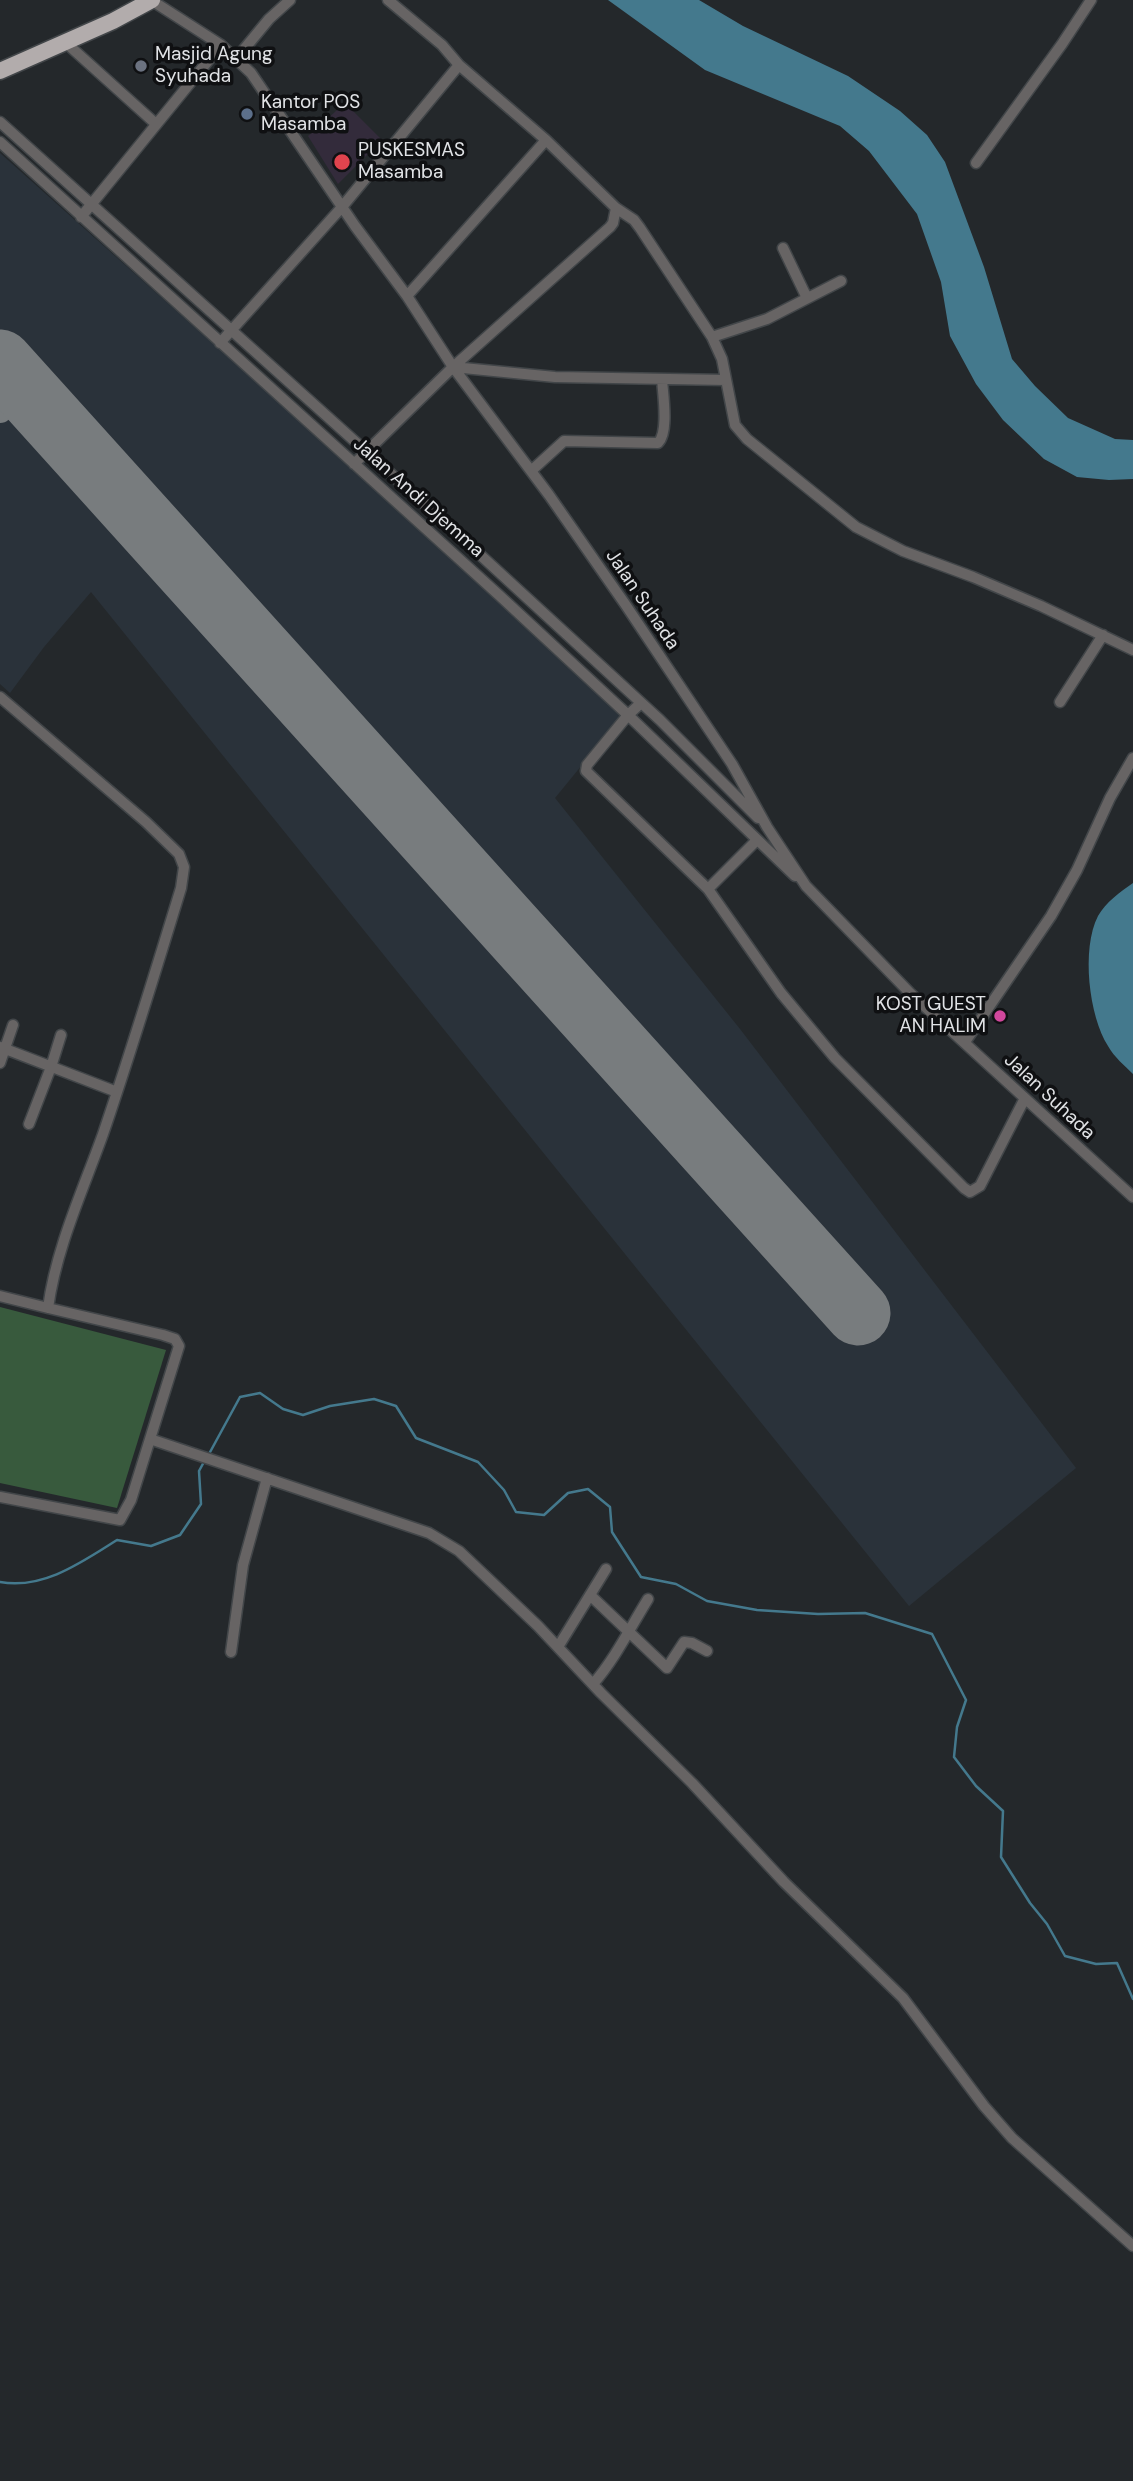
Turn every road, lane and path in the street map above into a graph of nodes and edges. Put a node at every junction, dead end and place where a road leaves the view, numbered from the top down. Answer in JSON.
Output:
{"nodes":[{"id":1,"x":151,"y":0,"type":"edge"},
{"id":2,"x":290,"y":0,"type":"edge"},
{"id":3,"x":388,"y":0,"type":"edge"},
{"id":4,"x":1091,"y":0,"type":"edge"},
{"id":5,"x":65,"y":42,"type":"junction"},
{"id":6,"x":221,"y":45,"type":"junction"},
{"id":7,"x":236,"y":59,"type":"junction"},
{"id":8,"x":459,"y":65,"type":"junction"},
{"id":9,"x":0,"y":71,"type":"edge"},
{"id":10,"x":0,"y":122,"type":"edge"},
{"id":11,"x":156,"y":124,"type":"junction"},
{"id":12,"x":546,"y":140,"type":"junction"},
{"id":13,"x":0,"y":142,"type":"edge"},
{"id":14,"x":976,"y":163,"type":"dead end"},
{"id":15,"x":90,"y":204,"type":"junction"},
{"id":16,"x":342,"y":207,"type":"junction"},
{"id":17,"x":616,"y":208,"type":"junction"},
{"id":18,"x":81,"y":217,"type":"junction"},
{"id":19,"x":783,"y":248,"type":"dead end"},
{"id":20,"x":841,"y":281,"type":"dead end"},
{"id":21,"x":407,"y":296,"type":"junction"},
{"id":22,"x":807,"y":298,"type":"junction"},
{"id":23,"x":232,"y":330,"type":"junction"},
{"id":24,"x":712,"y":337,"type":"junction"},
{"id":25,"x":220,"y":343,"type":"junction"},
{"id":26,"x":453,"y":367,"type":"junction"},
{"id":27,"x":662,"y":379,"type":"junction"},
{"id":28,"x":726,"y":380,"type":"junction"},
{"id":29,"x":366,"y":452,"type":"junction"},
{"id":30,"x":354,"y":464,"type":"junction"},
{"id":31,"x":531,"y":471,"type":"junction"},
{"id":32,"x":540,"y":611,"type":"junction"},
{"id":33,"x":529,"y":623,"type":"junction"},
{"id":34,"x":1103,"y":635,"type":"junction"},
{"id":35,"x":1133,"y":650,"type":"edge"},
{"id":36,"x":0,"y":697,"type":"edge"},
{"id":37,"x":1060,"y":702,"type":"dead end"},
{"id":38,"x":641,"y":704,"type":"junction"},
{"id":39,"x":628,"y":715,"type":"junction"},
{"id":40,"x":1133,"y":758,"type":"edge"},
{"id":41,"x":767,"y":827,"type":"junction"},
{"id":42,"x":756,"y":841,"type":"junction"},
{"id":43,"x":806,"y":886,"type":"junction"},
{"id":44,"x":708,"y":889,"type":"junction"},
{"id":45,"x":13,"y":1025,"type":"dead end"},
{"id":46,"x":61,"y":1035,"type":"dead end"},
{"id":47,"x":965,"y":1042,"type":"junction"},
{"id":48,"x":3,"y":1049,"type":"edge"},
{"id":49,"x":0,"y":1063,"type":"edge"},
{"id":50,"x":51,"y":1067,"type":"junction"},
{"id":51,"x":117,"y":1092,"type":"junction"},
{"id":52,"x":1024,"y":1100,"type":"junction"},
{"id":53,"x":29,"y":1124,"type":"dead end"},
{"id":54,"x":1133,"y":1197,"type":"edge"},
{"id":55,"x":0,"y":1296,"type":"edge"},
{"id":56,"x":48,"y":1308,"type":"junction"},
{"id":57,"x":150,"y":1439,"type":"junction"},
{"id":58,"x":267,"y":1478,"type":"junction"},
{"id":59,"x":0,"y":1497,"type":"edge"},
{"id":60,"x":606,"y":1569,"type":"dead end"},
{"id":61,"x":590,"y":1595,"type":"junction"},
{"id":62,"x":648,"y":1599,"type":"dead end"},
{"id":63,"x":630,"y":1633,"type":"junction"},
{"id":64,"x":558,"y":1647,"type":"junction"},
{"id":65,"x":707,"y":1651,"type":"dead end"},
{"id":66,"x":231,"y":1652,"type":"dead end"},
{"id":67,"x":593,"y":1684,"type":"junction"},
{"id":68,"x":1133,"y":2246,"type":"edge"}],
"edges":[{"from":1,"to":5,"type":"highway"},
{"from":1,"to":6,"type":"street","name":"Jalan Suhada"},
{"from":2,"to":7,"type":"street"},
{"from":3,"to":8,"type":"street"},
{"from":4,"to":14,"type":"street"},
{"from":5,"to":9,"type":"highway"},
{"from":5,"to":11,"type":"street"},
{"from":6,"to":7,"type":"street","name":"Jalan Suhada"},
{"from":6,"to":11,"type":"street"},
{"from":7,"to":16,"type":"street","name":"Jalan Suhada"},
{"from":8,"to":12,"type":"street"},
{"from":8,"to":16,"type":"street"},
{"from":10,"to":15,"type":"street","name":"Jalan Andi Djemma"},
{"from":11,"to":15,"type":"street"},
{"from":12,"to":17,"type":"street"},
{"from":12,"to":21,"type":"street"},
{"from":13,"to":18,"type":"street","name":"Jalan Andi Djemma"},
{"from":15,"to":18,"type":"street"},
{"from":15,"to":23,"type":"street","name":"Jalan Andi Djemma"},
{"from":16,"to":21,"type":"street","name":"Jalan Suhada"},
{"from":16,"to":23,"type":"street"},
{"from":17,"to":24,"type":"street"},
{"from":17,"to":26,"type":"street"},
{"from":18,"to":25,"type":"street","name":"Jalan Andi Djemma"},
{"from":19,"to":22,"type":"street"},
{"from":20,"to":22,"type":"street"},
{"from":21,"to":26,"type":"street","name":"Jalan Suhada"},
{"from":22,"to":24,"type":"street"},
{"from":23,"to":25,"type":"street"},
{"from":23,"to":29,"type":"street","name":"Jalan Andi Djemma"},
{"from":24,"to":28,"type":"street"},
{"from":25,"to":30,"type":"street","name":"Jalan Andi Djemma"},
{"from":26,"to":27,"type":"street"},
{"from":26,"to":29,"type":"street"},
{"from":26,"to":31,"type":"street","name":"Jalan Suhada"},
{"from":27,"to":28,"type":"street"},
{"from":27,"to":31,"type":"street"},
{"from":28,"to":34,"type":"street"},
{"from":29,"to":30,"type":"street"},
{"from":29,"to":32,"type":"street","name":"Jalan Andi Djemma"},
{"from":30,"to":33,"type":"street","name":"Jalan Andi Djemma"},
{"from":31,"to":41,"type":"street","name":"Jalan Suhada"},
{"from":32,"to":33,"type":"street"},
{"from":32,"to":38,"type":"street","name":"Jalan Andi Djemma"},
{"from":33,"to":39,"type":"street","name":"Jalan Andi Djemma"},
{"from":34,"to":35,"type":"street"},
{"from":34,"to":37,"type":"street"},
{"from":36,"to":51,"type":"street"},
{"from":38,"to":39,"type":"street"},
{"from":38,"to":41,"type":"street","name":"Jalan Andi Djemma"},
{"from":39,"to":42,"type":"street","name":"Jalan Andi Djemma"},
{"from":39,"to":44,"type":"street"},
{"from":40,"to":47,"type":"street"},
{"from":41,"to":43,"type":"street","name":"Jalan Suhada"},
{"from":42,"to":43,"type":"street","name":"Jalan Andi Djemma"},
{"from":42,"to":44,"type":"street"},
{"from":43,"to":47,"type":"street","name":"Jalan Suhada"},
{"from":44,"to":52,"type":"street"},
{"from":45,"to":48,"type":"street"},
{"from":46,"to":50,"type":"street"},
{"from":47,"to":52,"type":"street","name":"Jalan Suhada"},
{"from":48,"to":49,"type":"street"},
{"from":48,"to":50,"type":"street"},
{"from":50,"to":51,"type":"street"},
{"from":50,"to":53,"type":"street"},
{"from":51,"to":56,"type":"street"},
{"from":52,"to":54,"type":"street","name":"Jalan Suhada"},
{"from":55,"to":56,"type":"street"},
{"from":56,"to":57,"type":"street"},
{"from":57,"to":58,"type":"street"},
{"from":57,"to":59,"type":"street"},
{"from":58,"to":64,"type":"street"},
{"from":58,"to":66,"type":"street"},
{"from":60,"to":61,"type":"street"},
{"from":61,"to":63,"type":"street"},
{"from":61,"to":64,"type":"street"},
{"from":62,"to":63,"type":"street"},
{"from":63,"to":65,"type":"street"},
{"from":63,"to":67,"type":"street"},
{"from":64,"to":67,"type":"street"},
{"from":67,"to":68,"type":"street"}]}
